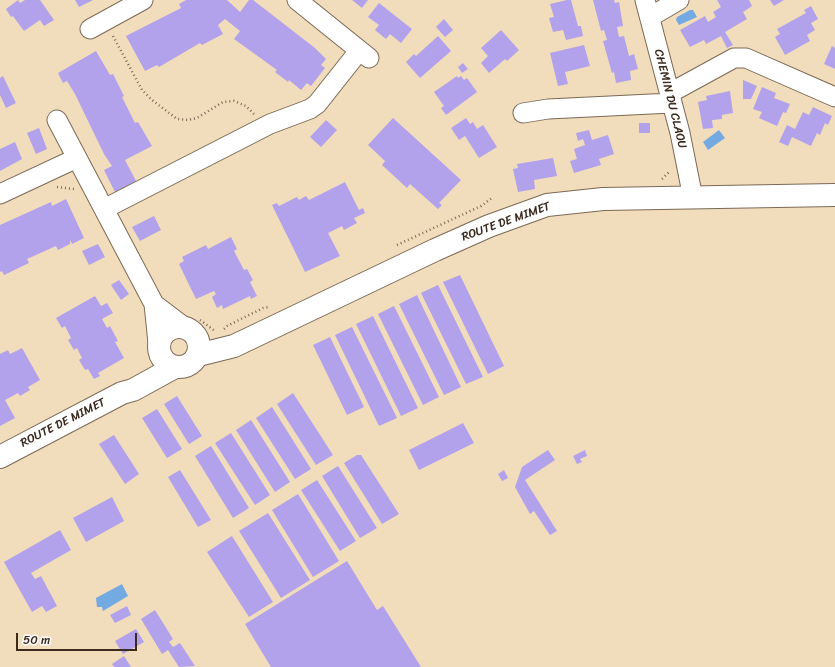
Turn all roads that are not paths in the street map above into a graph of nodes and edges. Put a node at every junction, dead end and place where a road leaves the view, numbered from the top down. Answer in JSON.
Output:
{"nodes":[{"id":1,"x":144,"y":0,"type":"edge"},
{"id":2,"x":297,"y":0,"type":"edge"},
{"id":3,"x":679,"y":0,"type":"edge"},
{"id":4,"x":647,"y":9,"type":"edge"},
{"id":5,"x":98,"y":25,"type":"road end"},
{"id":6,"x":835,"y":97,"type":"edge"},
{"id":7,"x":671,"y":98,"type":"junction"},
{"id":8,"x":523,"y":113,"type":"dead end"},
{"id":9,"x":57,"y":120,"type":"dead end"},
{"id":10,"x":77,"y":158,"type":"junction"},
{"id":11,"x":0,"y":194,"type":"edge"},
{"id":12,"x":835,"y":195,"type":"edge"},
{"id":13,"x":693,"y":198,"type":"junction"},
{"id":14,"x":104,"y":209,"type":"junction"},
{"id":15,"x":154,"y":304,"type":"junction"},
{"id":16,"x":189,"y":330,"type":"junction"},
{"id":17,"x":248,"y":340,"type":"junction"},
{"id":18,"x":158,"y":347,"type":"junction"},
{"id":19,"x":196,"y":357,"type":"junction"},
{"id":20,"x":175,"y":367,"type":"junction"},
{"id":21,"x":122,"y":393,"type":"junction"},
{"id":22,"x":2,"y":457,"type":"edge"}],
"edges":[{"from":1,"to":5,"type":"street"},
{"from":2,"to":14,"type":"street"},
{"from":3,"to":4,"type":"street"},
{"from":4,"to":7,"type":"street","name":"CHEMIN DU CLAOU"},
{"from":6,"to":7,"type":"street"},
{"from":7,"to":8,"type":"street"},
{"from":7,"to":13,"type":"street","name":"CHEMIN DU CLAOU"},
{"from":9,"to":10,"type":"street"},
{"from":10,"to":11,"type":"street"},
{"from":10,"to":14,"type":"street"},
{"from":12,"to":13,"type":"street","name":"ROUTE DE MIMET"},
{"from":13,"to":17,"type":"street","name":"ROUTE DE MIMET"},
{"from":14,"to":15,"type":"street"},
{"from":15,"to":16,"type":"street"},
{"from":15,"to":18,"type":"street"},
{"from":16,"to":17,"type":"street","name":"ROUTE DE MIMET"},
{"from":16,"to":18,"type":"street"},
{"from":16,"to":19,"type":"street"},
{"from":17,"to":19,"type":"street","name":"ROUTE DE MIMET"},
{"from":18,"to":20,"type":"street"},
{"from":18,"to":21,"type":"street","name":"ROUTE DE MIMET"},
{"from":19,"to":20,"type":"street"},
{"from":20,"to":21,"type":"street","name":"ROUTE DE MIMET"},
{"from":21,"to":22,"type":"street","name":"ROUTE DE MIMET"}]}
